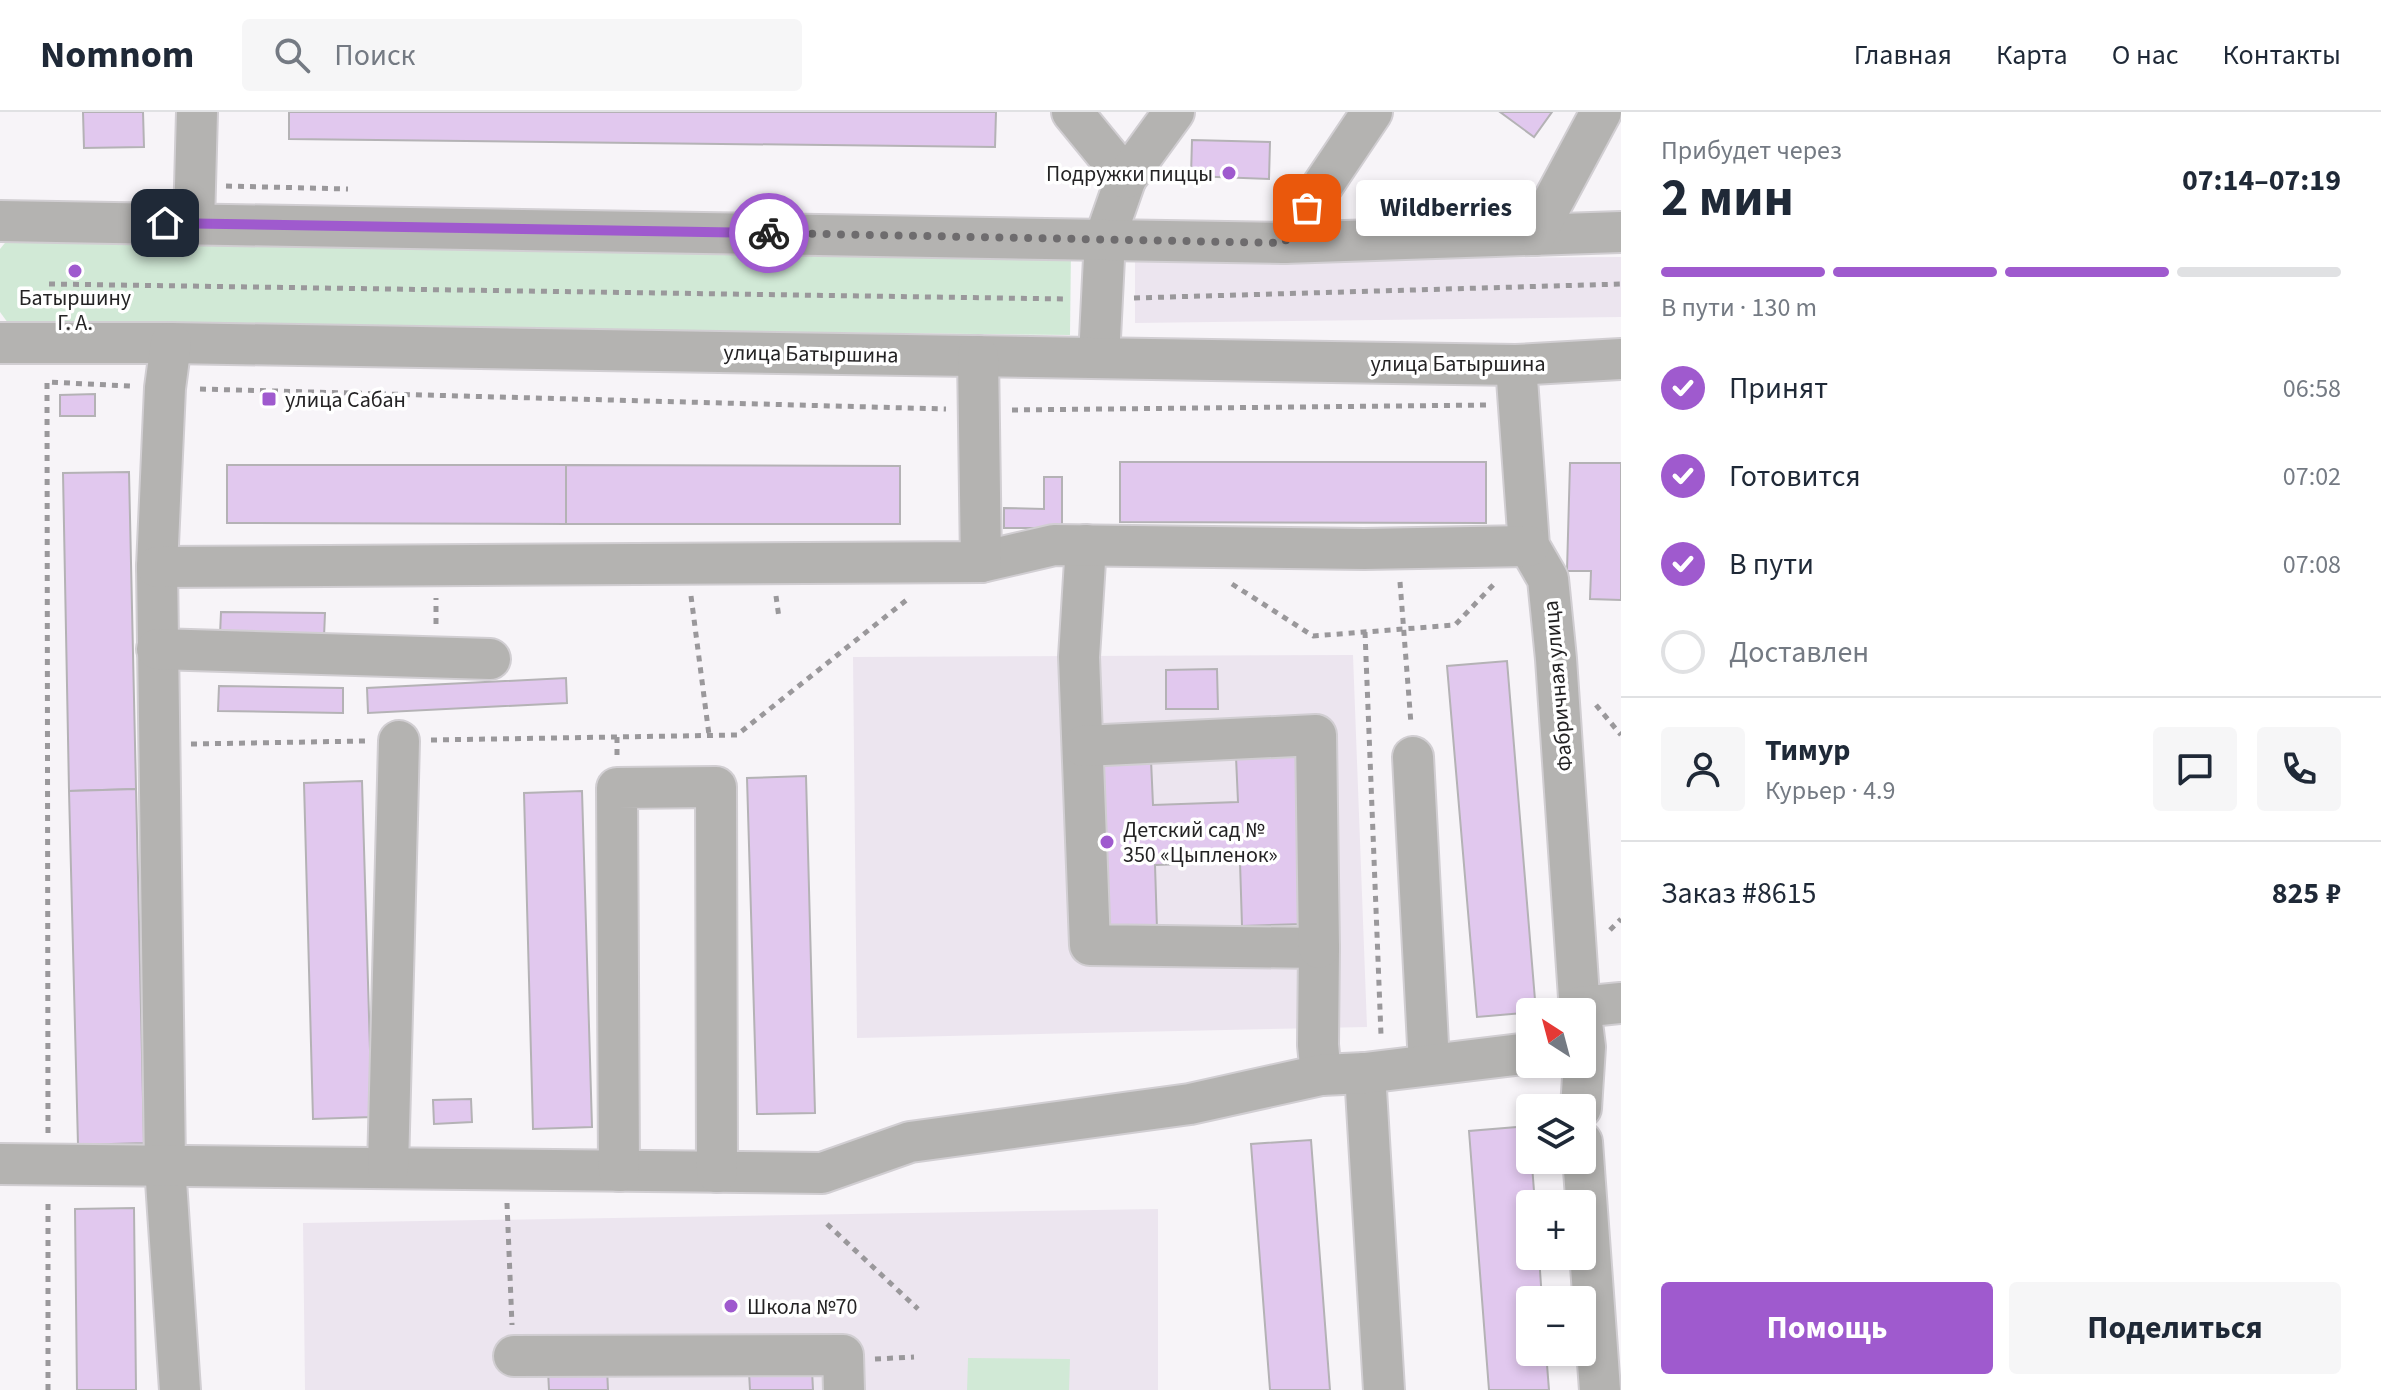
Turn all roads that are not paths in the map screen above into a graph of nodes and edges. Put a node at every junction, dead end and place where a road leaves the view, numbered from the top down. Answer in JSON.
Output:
{"nodes":[{"id":1,"x":197,"y":112,"type":"edge"},
{"id":2,"x":1072,"y":112,"type":"edge"},
{"id":3,"x":1174,"y":112,"type":"edge"},
{"id":4,"x":1372,"y":112,"type":"edge"},
{"id":5,"x":1601,"y":112,"type":"edge"},
{"id":6,"x":1126,"y":178,"type":"junction"},
{"id":7,"x":0,"y":221,"type":"edge"},
{"id":8,"x":194,"y":223,"type":"junction"},
{"id":9,"x":1621,"y":232,"type":"edge"},
{"id":10,"x":1535,"y":235,"type":"junction"},
{"id":11,"x":1105,"y":238,"type":"junction"},
{"id":12,"x":1284,"y":243,"type":"junction"},
{"id":13,"x":0,"y":343,"type":"edge"},
{"id":14,"x":171,"y":343,"type":"junction"},
{"id":15,"x":978,"y":356,"type":"junction"},
{"id":16,"x":1099,"y":358,"type":"junction"},
{"id":17,"x":1621,"y":359,"type":"edge"},
{"id":18,"x":1516,"y":365,"type":"junction"},
{"id":19,"x":1086,"y":545,"type":"junction"},
{"id":20,"x":1529,"y":546,"type":"junction"},
{"id":21,"x":967,"y":562,"type":"junction"},
{"id":22,"x":157,"y":567,"type":"junction"},
{"id":23,"x":157,"y":649,"type":"junction"},
{"id":24,"x":490,"y":659,"type":"dead end"},
{"id":25,"x":399,"y":741,"type":"road end"},
{"id":26,"x":1083,"y":746,"type":"junction"},
{"id":27,"x":1413,"y":757,"type":"road end"},
{"id":28,"x":1319,"y":948,"type":"junction"},
{"id":29,"x":1580,"y":998,"type":"edge"},
{"id":30,"x":1621,"y":1003,"type":"edge"},
{"id":31,"x":1596,"y":1018,"type":"edge"},
{"id":32,"x":1516,"y":1055,"type":"edge"},
{"id":33,"x":1320,"y":1060,"type":"junction"},
{"id":34,"x":1429,"y":1064,"type":"junction"},
{"id":35,"x":1365,"y":1073,"type":"junction"},
{"id":36,"x":0,"y":1164,"type":"edge"},
{"id":37,"x":165,"y":1166,"type":"junction"},
{"id":38,"x":388,"y":1168,"type":"junction"},
{"id":39,"x":619,"y":1171,"type":"junction"},
{"id":40,"x":717,"y":1172,"type":"junction"},
{"id":41,"x":1584,"y":1174,"type":"edge"},
{"id":42,"x":514,"y":1356,"type":"road end"},
{"id":43,"x":180,"y":1390,"type":"edge"},
{"id":44,"x":844,"y":1390,"type":"edge"},
{"id":45,"x":1384,"y":1390,"type":"edge"},
{"id":46,"x":1600,"y":1390,"type":"edge"}],
"edges":[{"from":1,"to":8,"type":"street"},
{"from":2,"to":6,"type":"street"},
{"from":3,"to":6,"type":"street"},
{"from":4,"to":12,"type":"street"},
{"from":5,"to":10,"type":"street"},
{"from":6,"to":11,"type":"street"},
{"from":7,"to":8,"type":"street"},
{"from":8,"to":11,"type":"street"},
{"from":9,"to":10,"type":"street"},
{"from":10,"to":12,"type":"street"},
{"from":11,"to":12,"type":"street"},
{"from":11,"to":16,"type":"street"},
{"from":13,"to":14,"type":"street","name":"улица Батыршина"},
{"from":14,"to":15,"type":"street","name":"улица Батыршина"},
{"from":14,"to":22,"type":"street"},
{"from":15,"to":16,"type":"street","name":"улица Батыршина"},
{"from":15,"to":21,"type":"street"},
{"from":16,"to":18,"type":"street","name":"улица Батыршина"},
{"from":17,"to":18,"type":"street","name":"улица Батыршина"},
{"from":18,"to":20,"type":"street","name":"Фабричная улица"},
{"from":19,"to":20,"type":"street"},
{"from":19,"to":21,"type":"street"},
{"from":19,"to":26,"type":"street"},
{"from":20,"to":29,"type":"street","name":"Фабричная улица"},
{"from":21,"to":22,"type":"street"},
{"from":22,"to":23,"type":"street"},
{"from":23,"to":24,"type":"street"},
{"from":23,"to":37,"type":"street"},
{"from":25,"to":38,"type":"street"},
{"from":26,"to":28,"type":"street"},
{"from":26,"to":28,"type":"street"},
{"from":27,"to":34,"type":"street"},
{"from":28,"to":33,"type":"street"},
{"from":30,"to":31,"type":"street"},
{"from":32,"to":34,"type":"street"},
{"from":33,"to":35,"type":"street"},
{"from":33,"to":40,"type":"street"},
{"from":34,"to":35,"type":"street"},
{"from":35,"to":45,"type":"street"},
{"from":36,"to":37,"type":"street"},
{"from":37,"to":38,"type":"street"},
{"from":37,"to":43,"type":"street"},
{"from":38,"to":39,"type":"street"},
{"from":39,"to":40,"type":"street"},
{"from":39,"to":40,"type":"street"},
{"from":41,"to":46,"type":"street"},
{"from":42,"to":44,"type":"street"}]}
